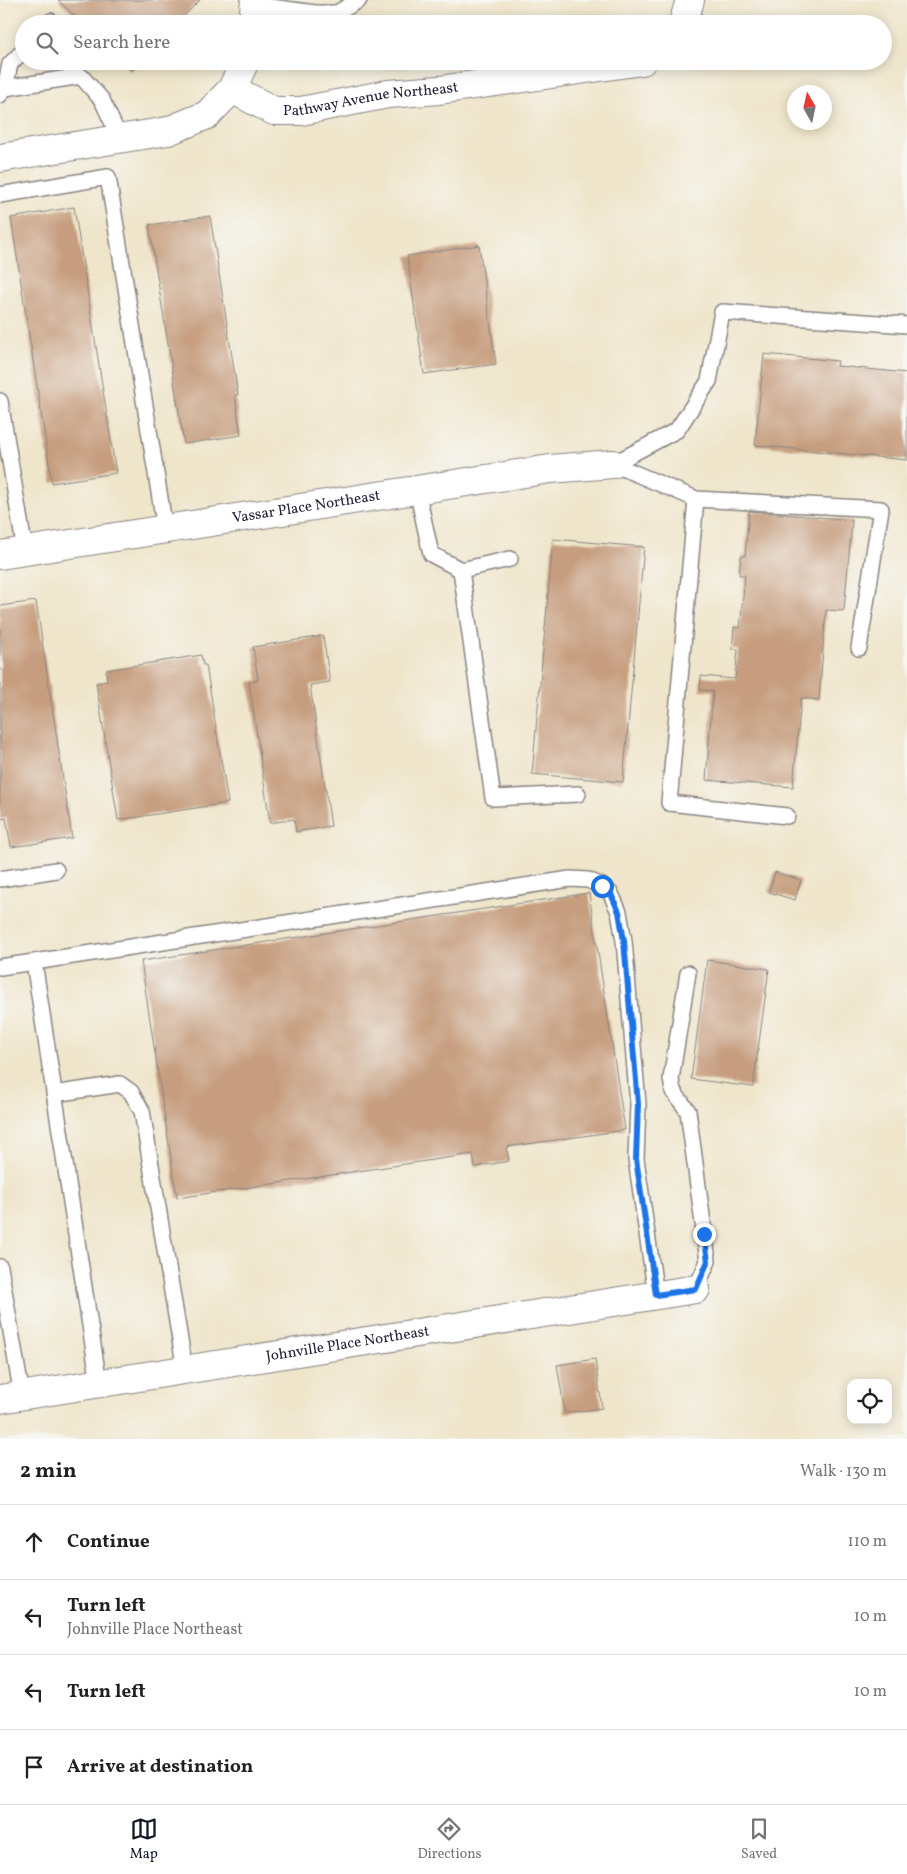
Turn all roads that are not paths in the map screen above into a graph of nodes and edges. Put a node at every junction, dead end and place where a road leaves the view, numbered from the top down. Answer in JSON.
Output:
{"nodes":[{"id":1,"x":359,"y":0,"type":"edge"},
{"id":2,"x":690,"y":0,"type":"edge"},
{"id":3,"x":254,"y":10,"type":"edge"},
{"id":4,"x":686,"y":15,"type":"edge"},
{"id":5,"x":15,"y":59,"type":"edge"},
{"id":6,"x":241,"y":70,"type":"edge"},
{"id":7,"x":579,"y":70,"type":"edge"},
{"id":8,"x":232,"y":89,"type":"junction"},
{"id":9,"x":2,"y":92,"type":"edge"},
{"id":10,"x":120,"y":139,"type":"junction"},
{"id":11,"x":0,"y":158,"type":"edge"},
{"id":12,"x":0,"y":195,"type":"edge"},
{"id":13,"x":907,"y":325,"type":"edge"},
{"id":14,"x":0,"y":400,"type":"edge"},
{"id":15,"x":613,"y":464,"type":"junction"},
{"id":16,"x":417,"y":490,"type":"junction"},
{"id":17,"x":696,"y":499,"type":"junction"},
{"id":18,"x":166,"y":529,"type":"junction"},
{"id":19,"x":12,"y":553,"type":"edge"},
{"id":20,"x":510,"y":559,"type":"dead end"},
{"id":21,"x":461,"y":570,"type":"junction"},
{"id":22,"x":859,"y":648,"type":"dead end"},
{"id":23,"x":578,"y":794,"type":"dead end"},
{"id":24,"x":787,"y":816,"type":"dead end"},
{"id":25,"x":56,"y":870,"type":"dead end"},
{"id":26,"x":0,"y":879,"type":"edge"},
{"id":27,"x":34,"y":962,"type":"junction"},
{"id":28,"x":0,"y":966,"type":"edge"},
{"id":29,"x":688,"y":972,"type":"dead end"},
{"id":30,"x":54,"y":1094,"type":"junction"},
{"id":31,"x":0,"y":1267,"type":"edge"},
{"id":32,"x":696,"y":1289,"type":"joint"},
{"id":33,"x":656,"y":1295,"type":"junction"},
{"id":34,"x":185,"y":1370,"type":"junction"},
{"id":35,"x":99,"y":1384,"type":"junction"},
{"id":36,"x":11,"y":1398,"type":"edge"}],
"edges":[{"from":1,"to":3,"type":"lane"},
{"from":2,"to":4,"type":"street"},
{"from":5,"to":9,"type":"lane"},
{"from":6,"to":8,"type":"street"},
{"from":7,"to":8,"type":"street","name":"Pathway Avenue Northeast"},
{"from":8,"to":10,"type":"street"},
{"from":9,"to":10,"type":"lane"},
{"from":10,"to":11,"type":"street"},
{"from":12,"to":18,"type":"lane"},
{"from":13,"to":15,"type":"lane"},
{"from":14,"to":19,"type":"lane"},
{"from":15,"to":16,"type":"street","name":"Vassar Place Northeast"},
{"from":15,"to":17,"type":"lane"},
{"from":16,"to":18,"type":"street","name":"Vassar Place Northeast"},
{"from":16,"to":21,"type":"lane"},
{"from":17,"to":22,"type":"lane"},
{"from":17,"to":24,"type":"lane"},
{"from":18,"to":19,"type":"street","name":"Vassar Place Northeast"},
{"from":20,"to":21,"type":"lane"},
{"from":21,"to":23,"type":"lane"},
{"from":25,"to":26,"type":"lane"},
{"from":27,"to":28,"type":"lane"},
{"from":27,"to":30,"type":"lane"},
{"from":27,"to":33,"type":"lane"},
{"from":29,"to":32,"type":"lane"},
{"from":30,"to":34,"type":"lane"},
{"from":30,"to":35,"type":"lane"},
{"from":31,"to":36,"type":"lane"},
{"from":32,"to":33,"type":"street","name":"Johnville Place Northeast"},
{"from":33,"to":34,"type":"street","name":"Johnville Place Northeast"},
{"from":34,"to":35,"type":"street","name":"Johnville Place Northeast"},
{"from":35,"to":36,"type":"street","name":"Johnville Place Northeast"}]}
